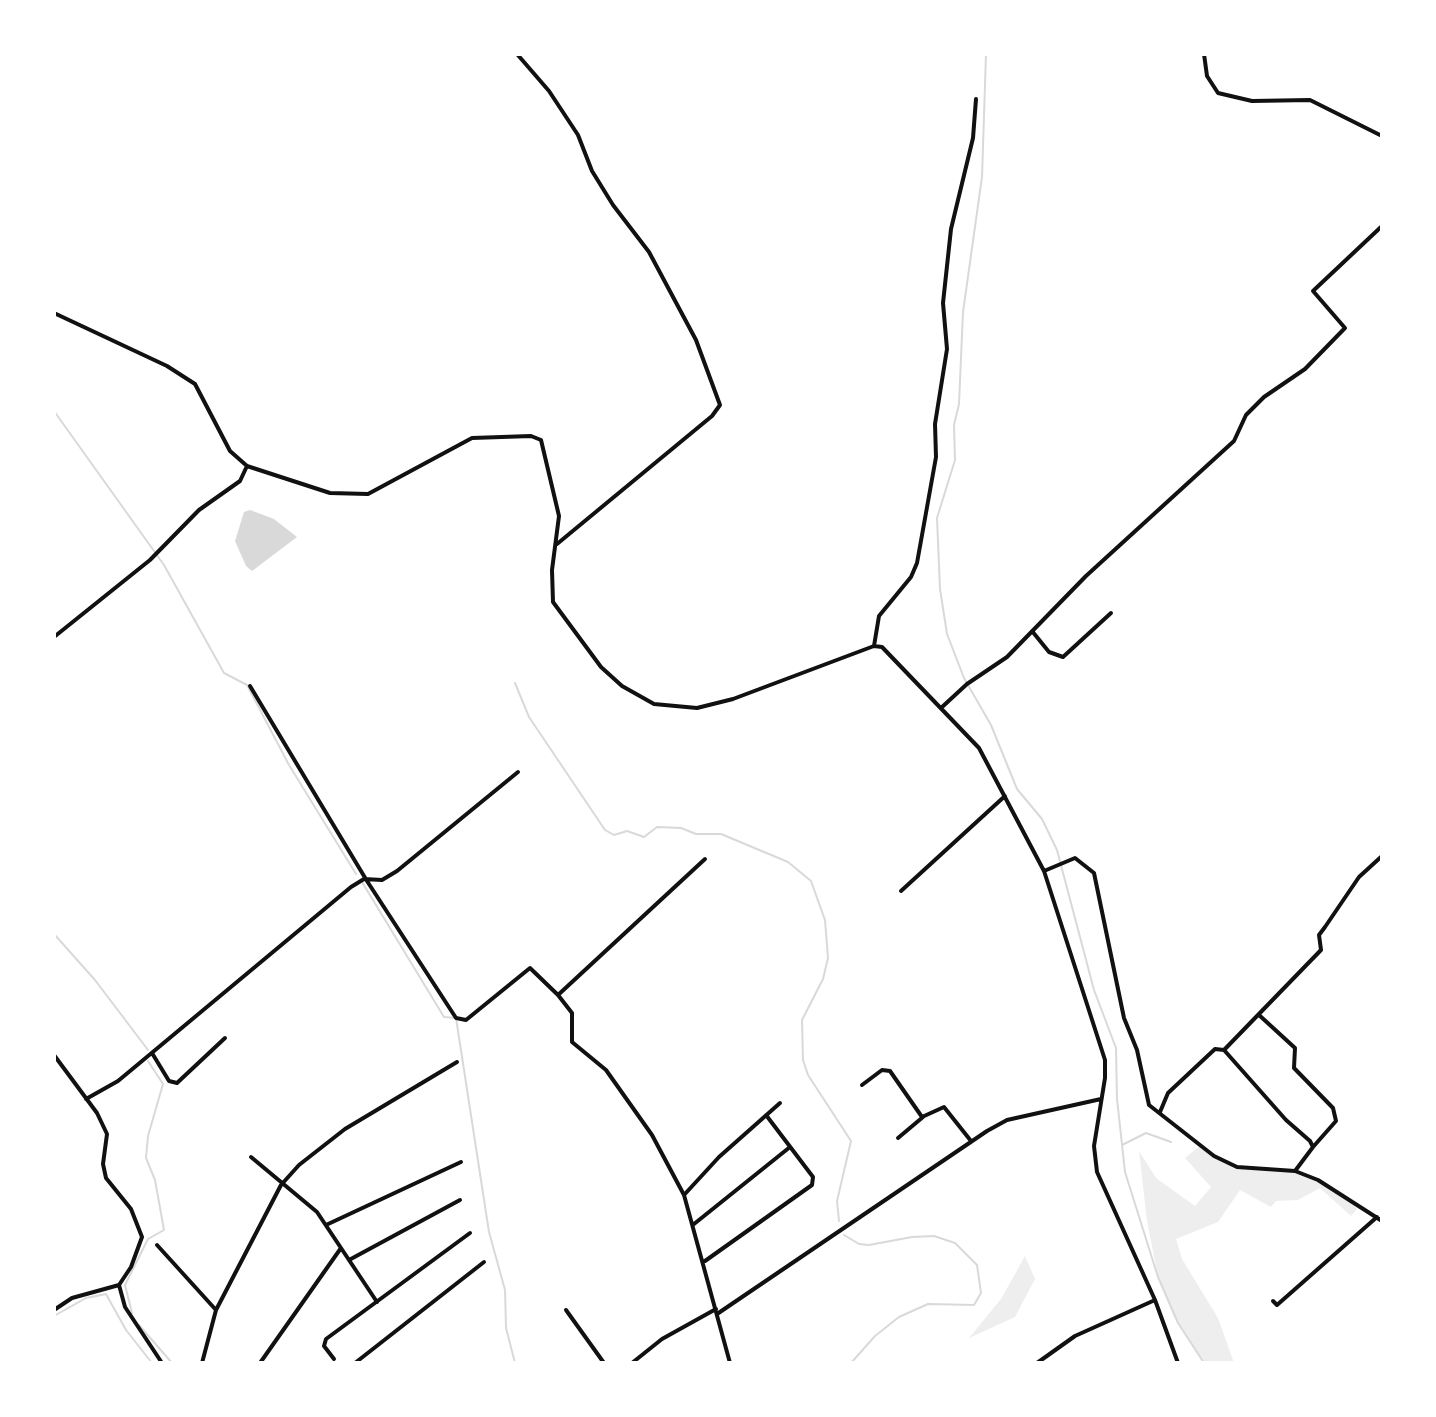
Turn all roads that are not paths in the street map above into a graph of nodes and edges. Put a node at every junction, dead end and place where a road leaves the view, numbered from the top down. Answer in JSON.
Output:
{"nodes":[{"id":1,"x":517,"y":54,"type":"edge"},
{"id":2,"x":1204,"y":54,"type":"edge"},
{"id":3,"x":976,"y":99,"type":"dead end"},
{"id":4,"x":1382,"y":136,"type":"edge"},
{"id":5,"x":1382,"y":226,"type":"edge"},
{"id":6,"x":54,"y":313,"type":"edge"},
{"id":7,"x":247,"y":466,"type":"junction"},
{"id":8,"x":555,"y":546,"type":"junction"},
{"id":9,"x":1111,"y":613,"type":"dead end"},
{"id":10,"x":1032,"y":631,"type":"junction"},
{"id":11,"x":54,"y":637,"type":"edge"},
{"id":12,"x":874,"y":646,"type":"junction"},
{"id":13,"x":250,"y":686,"type":"dead end"},
{"id":14,"x":941,"y":708,"type":"junction"},
{"id":15,"x":518,"y":772,"type":"dead end"},
{"id":16,"x":1005,"y":796,"type":"junction"},
{"id":17,"x":1382,"y":856,"type":"edge"},
{"id":18,"x":705,"y":859,"type":"dead end"},
{"id":19,"x":1044,"y":871,"type":"junction"},
{"id":20,"x":367,"y":881,"type":"junction"},
{"id":21,"x":901,"y":891,"type":"dead end"},
{"id":22,"x":558,"y":995,"type":"junction"},
{"id":23,"x":1259,"y":1015,"type":"junction"},
{"id":24,"x":225,"y":1038,"type":"dead end"},
{"id":25,"x":1224,"y":1050,"type":"junction"},
{"id":26,"x":152,"y":1053,"type":"junction"},
{"id":27,"x":54,"y":1055,"type":"edge"},
{"id":28,"x":457,"y":1062,"type":"dead end"},
{"id":29,"x":862,"y":1085,"type":"dead end"},
{"id":30,"x":86,"y":1099,"type":"junction"},
{"id":31,"x":1102,"y":1099,"type":"junction"},
{"id":32,"x":780,"y":1103,"type":"dead end"},
{"id":33,"x":1160,"y":1112,"type":"junction"},
{"id":34,"x":766,"y":1115,"type":"junction"},
{"id":35,"x":923,"y":1117,"type":"junction"},
{"id":36,"x":898,"y":1138,"type":"dead end"},
{"id":37,"x":971,"y":1141,"type":"junction"},
{"id":38,"x":790,"y":1147,"type":"junction"},
{"id":39,"x":1313,"y":1147,"type":"junction"},
{"id":40,"x":251,"y":1157,"type":"dead end"},
{"id":41,"x":461,"y":1162,"type":"dead end"},
{"id":42,"x":1295,"y":1171,"type":"junction"},
{"id":43,"x":281,"y":1185,"type":"junction"},
{"id":44,"x":684,"y":1195,"type":"junction"},
{"id":45,"x":460,"y":1200,"type":"dead end"},
{"id":46,"x":1379,"y":1219,"type":"edge"},
{"id":47,"x":694,"y":1224,"type":"junction"},
{"id":48,"x":326,"y":1225,"type":"junction"},
{"id":49,"x":470,"y":1233,"type":"dead end"},
{"id":50,"x":157,"y":1245,"type":"dead end"},
{"id":51,"x":341,"y":1248,"type":"junction"},
{"id":52,"x":349,"y":1260,"type":"junction"},
{"id":53,"x":704,"y":1261,"type":"junction"},
{"id":54,"x":484,"y":1262,"type":"dead end"},
{"id":55,"x":119,"y":1285,"type":"junction"},
{"id":56,"x":1155,"y":1300,"type":"junction"},
{"id":57,"x":1273,"y":1301,"type":"dead end"},
{"id":58,"x":377,"y":1302,"type":"junction"},
{"id":59,"x":54,"y":1310,"type":"edge"},
{"id":60,"x":216,"y":1310,"type":"junction"},
{"id":61,"x":566,"y":1310,"type":"dead end"},
{"id":62,"x":716,"y":1311,"type":"junction"},
{"id":63,"x":333,"y":1362,"type":"edge"},
{"id":64,"x":162,"y":1363,"type":"edge"},
{"id":65,"x":202,"y":1363,"type":"edge"},
{"id":66,"x":260,"y":1363,"type":"edge"},
{"id":67,"x":355,"y":1363,"type":"edge"},
{"id":68,"x":604,"y":1363,"type":"edge"},
{"id":69,"x":632,"y":1363,"type":"edge"},
{"id":70,"x":730,"y":1363,"type":"edge"},
{"id":71,"x":1037,"y":1363,"type":"edge"},
{"id":72,"x":1178,"y":1363,"type":"edge"}],
"edges":[{"from":1,"to":8,"type":"street"},
{"from":2,"to":4,"type":"street"},
{"from":3,"to":12,"type":"street"},
{"from":5,"to":10,"type":"street"},
{"from":6,"to":7,"type":"street"},
{"from":7,"to":8,"type":"street"},
{"from":7,"to":11,"type":"street"},
{"from":8,"to":12,"type":"street"},
{"from":9,"to":10,"type":"street"},
{"from":10,"to":14,"type":"street"},
{"from":12,"to":14,"type":"street"},
{"from":13,"to":20,"type":"street"},
{"from":14,"to":16,"type":"street"},
{"from":15,"to":20,"type":"street"},
{"from":16,"to":19,"type":"street"},
{"from":16,"to":21,"type":"street"},
{"from":17,"to":23,"type":"street"},
{"from":18,"to":22,"type":"street"},
{"from":19,"to":31,"type":"street"},
{"from":19,"to":33,"type":"street"},
{"from":20,"to":22,"type":"street"},
{"from":20,"to":26,"type":"street"},
{"from":22,"to":44,"type":"street"},
{"from":23,"to":25,"type":"street"},
{"from":23,"to":39,"type":"street"},
{"from":24,"to":26,"type":"street"},
{"from":25,"to":33,"type":"street"},
{"from":25,"to":39,"type":"street"},
{"from":26,"to":30,"type":"street"},
{"from":27,"to":30,"type":"street"},
{"from":28,"to":43,"type":"street"},
{"from":29,"to":35,"type":"street"},
{"from":30,"to":55,"type":"street"},
{"from":31,"to":37,"type":"street"},
{"from":31,"to":56,"type":"street"},
{"from":32,"to":34,"type":"street"},
{"from":33,"to":42,"type":"street"},
{"from":34,"to":38,"type":"street"},
{"from":34,"to":44,"type":"street"},
{"from":35,"to":36,"type":"street"},
{"from":35,"to":37,"type":"street"},
{"from":37,"to":62,"type":"street"},
{"from":38,"to":47,"type":"street"},
{"from":38,"to":53,"type":"street"},
{"from":39,"to":42,"type":"street"},
{"from":40,"to":43,"type":"street"},
{"from":41,"to":48,"type":"street"},
{"from":42,"to":46,"type":"street"},
{"from":43,"to":48,"type":"street"},
{"from":43,"to":60,"type":"street"},
{"from":44,"to":47,"type":"street"},
{"from":45,"to":52,"type":"street"},
{"from":46,"to":57,"type":"street"},
{"from":47,"to":53,"type":"street"},
{"from":48,"to":51,"type":"street"},
{"from":49,"to":58,"type":"street"},
{"from":50,"to":60,"type":"street"},
{"from":51,"to":52,"type":"street"},
{"from":51,"to":66,"type":"street"},
{"from":52,"to":58,"type":"street"},
{"from":53,"to":62,"type":"street"},
{"from":54,"to":67,"type":"street"},
{"from":55,"to":59,"type":"street"},
{"from":55,"to":64,"type":"street"},
{"from":56,"to":71,"type":"street"},
{"from":56,"to":72,"type":"street"},
{"from":58,"to":63,"type":"street"},
{"from":60,"to":65,"type":"street"},
{"from":61,"to":68,"type":"street"},
{"from":62,"to":69,"type":"street"},
{"from":62,"to":70,"type":"street"}]}
